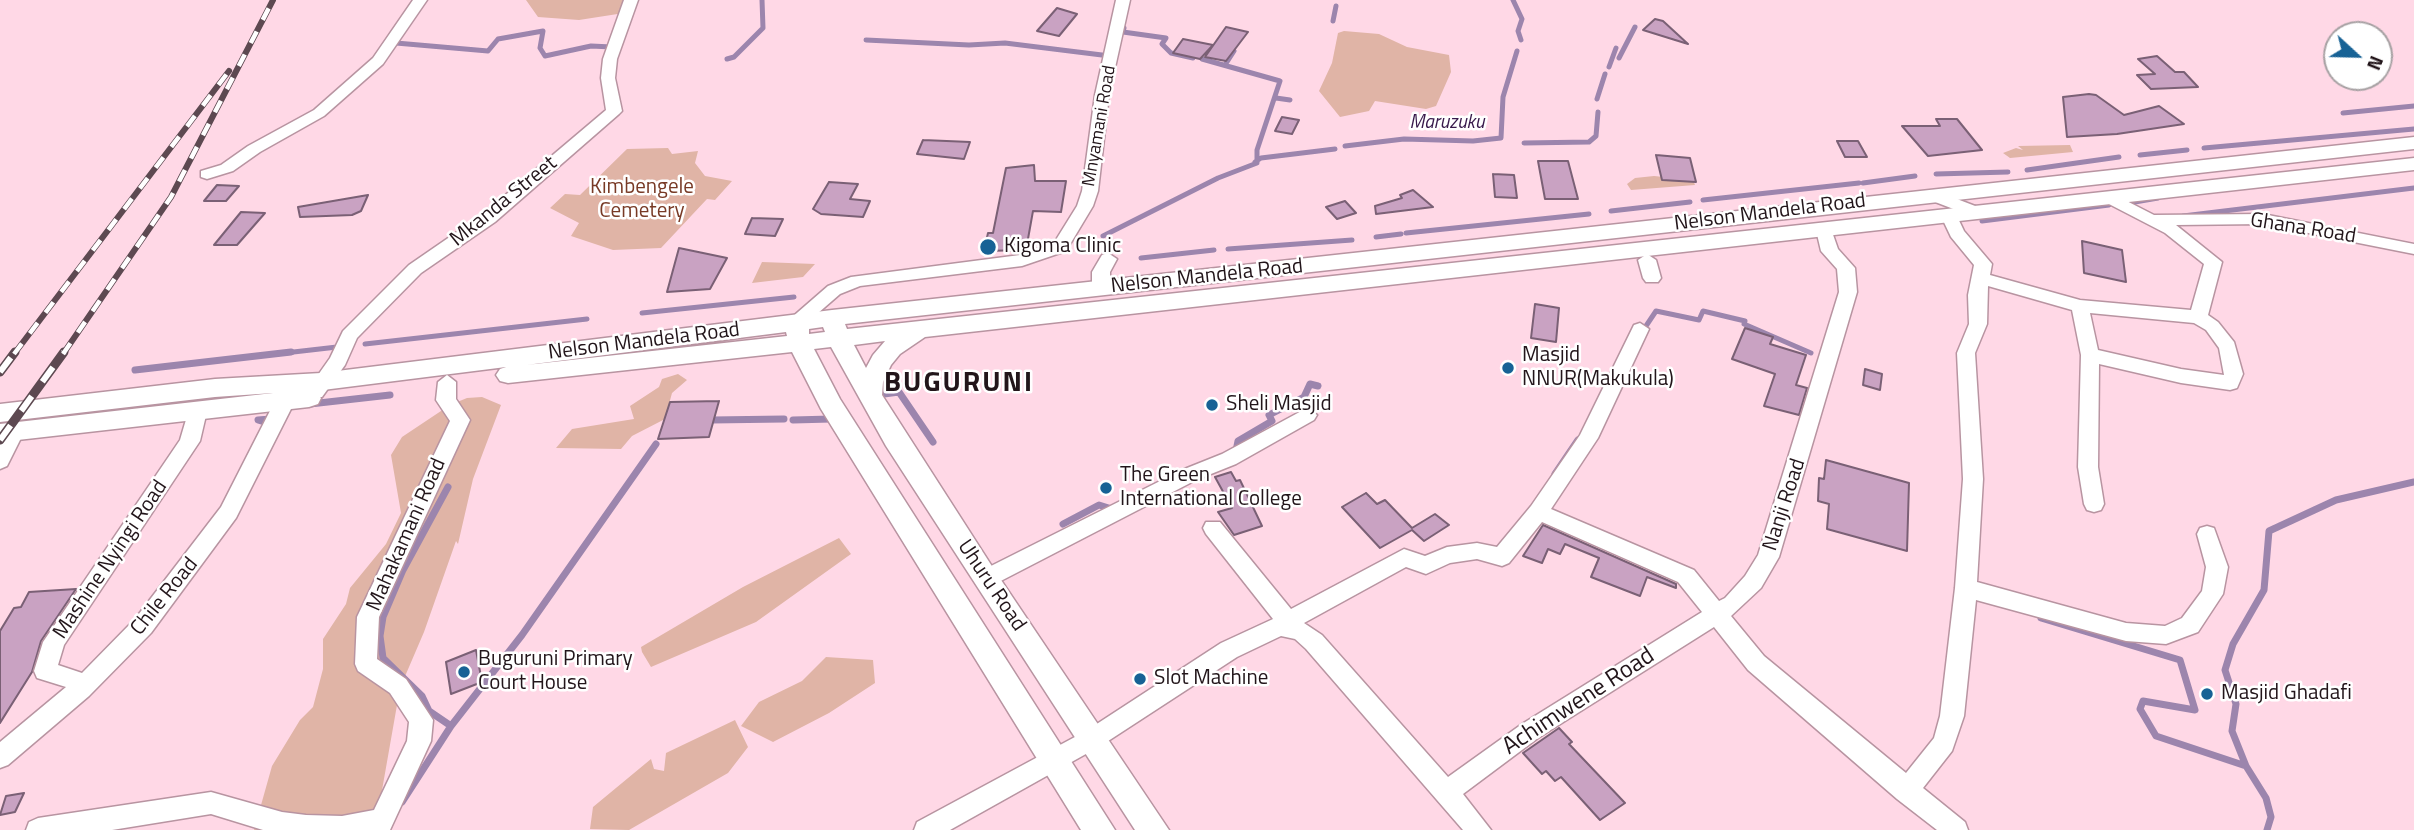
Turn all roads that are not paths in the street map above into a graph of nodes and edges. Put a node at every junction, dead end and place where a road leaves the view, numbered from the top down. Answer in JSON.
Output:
{"nodes":[{"id":1,"x":420,"y":0,"type":"edge"},
{"id":2,"x":631,"y":0,"type":"edge"},
{"id":3,"x":1123,"y":0,"type":"edge"},
{"id":4,"x":2414,"y":143,"type":"edge"},
{"id":5,"x":2414,"y":164,"type":"edge"},
{"id":6,"x":207,"y":174,"type":"dead end"},
{"id":7,"x":1936,"y":196,"type":"junction"},
{"id":8,"x":2113,"y":199,"type":"junction"},
{"id":9,"x":1977,"y":213,"type":"junction"},
{"id":10,"x":1950,"y":216,"type":"junction"},
{"id":11,"x":2159,"y":216,"type":"junction"},
{"id":12,"x":1824,"y":230,"type":"junction"},
{"id":13,"x":2414,"y":249,"type":"edge"},
{"id":14,"x":1108,"y":259,"type":"dead end"},
{"id":15,"x":1647,"y":260,"type":"dead end"},
{"id":16,"x":1652,"y":278,"type":"dead end"},
{"id":17,"x":1981,"y":278,"type":"junction"},
{"id":18,"x":1101,"y":288,"type":"junction"},
{"id":19,"x":2080,"y":306,"type":"junction"},
{"id":20,"x":2199,"y":317,"type":"junction"},
{"id":21,"x":830,"y":319,"type":"junction"},
{"id":22,"x":923,"y":327,"type":"junction"},
{"id":23,"x":1640,"y":328,"type":"dead end"},
{"id":24,"x":797,"y":333,"type":"junction"},
{"id":25,"x":2090,"y":355,"type":"junction"},
{"id":26,"x":447,"y":382,"type":"junction"},
{"id":27,"x":317,"y":390,"type":"junction"},
{"id":28,"x":870,"y":396,"type":"junction"},
{"id":29,"x":285,"y":401,"type":"junction"},
{"id":30,"x":197,"y":411,"type":"junction"},
{"id":31,"x":1307,"y":415,"type":"dead end"},
{"id":32,"x":5,"y":426,"type":"edge"},
{"id":33,"x":0,"y":461,"type":"edge"},
{"id":34,"x":2094,"y":504,"type":"dead end"},
{"id":35,"x":1538,"y":512,"type":"junction"},
{"id":36,"x":1213,"y":528,"type":"dead end"},
{"id":37,"x":2207,"y":534,"type":"dead end"},
{"id":38,"x":985,"y":579,"type":"junction"},
{"id":39,"x":1966,"y":587,"type":"junction"},
{"id":40,"x":1715,"y":615,"type":"junction"},
{"id":41,"x":1285,"y":624,"type":"junction"},
{"id":42,"x":81,"y":689,"type":"junction"},
{"id":43,"x":1094,"y":738,"type":"junction"},
{"id":44,"x":0,"y":757,"type":"edge"},
{"id":45,"x":1055,"y":761,"type":"junction"},
{"id":46,"x":1906,"y":791,"type":"junction"},
{"id":47,"x":1446,"y":793,"type":"junction"},
{"id":48,"x":379,"y":825,"type":"edge"},
{"id":49,"x":38,"y":830,"type":"edge"},
{"id":50,"x":926,"y":830,"type":"edge"},
{"id":51,"x":1099,"y":830,"type":"edge"},
{"id":52,"x":1153,"y":830,"type":"edge"},
{"id":53,"x":1479,"y":830,"type":"edge"},
{"id":54,"x":1956,"y":830,"type":"edge"}],
"edges":[{"from":1,"to":6,"type":"street"},
{"from":2,"to":27,"type":"street","name":"Mkanda Street"},
{"from":3,"to":21,"type":"street","name":"Mnyamani Road"},
{"from":4,"to":7,"type":"main road","name":"Nelson Mandela Road"},
{"from":5,"to":8,"type":"main road","name":"Nelson Mandela Road"},
{"from":7,"to":9,"type":"street"},
{"from":7,"to":18,"type":"main road","name":"Nelson Mandela Road"},
{"from":8,"to":9,"type":"main road","name":"Nelson Mandela Road"},
{"from":8,"to":11,"type":"street"},
{"from":9,"to":10,"type":"main road","name":"Nelson Mandela Road"},
{"from":10,"to":12,"type":"main road","name":"Nelson Mandela Road"},
{"from":10,"to":17,"type":"street"},
{"from":11,"to":13,"type":"street","name":"Ghana Road"},
{"from":11,"to":20,"type":"street"},
{"from":12,"to":22,"type":"main road","name":"Nelson Mandela Road"},
{"from":12,"to":40,"type":"street","name":"Nanji Road"},
{"from":14,"to":18,"type":"street"},
{"from":15,"to":16,"type":"street"},
{"from":17,"to":19,"type":"street"},
{"from":17,"to":39,"type":"street"},
{"from":18,"to":21,"type":"main road","name":"Nelson Mandela Road"},
{"from":19,"to":20,"type":"street"},
{"from":19,"to":25,"type":"street"},
{"from":20,"to":25,"type":"street"},
{"from":21,"to":22,"type":"main road","name":"Nelson Mandela Road"},
{"from":21,"to":24,"type":"main road"},
{"from":21,"to":24,"type":"street"},
{"from":21,"to":28,"type":"main road","name":"Uhuru Road"},
{"from":22,"to":28,"type":"main road"},
{"from":23,"to":35,"type":"street"},
{"from":24,"to":26,"type":"main road","name":"Nelson Mandela Road"},
{"from":24,"to":27,"type":"main road","name":"Nelson Mandela Road"},
{"from":24,"to":45,"type":"main road","name":"Uhuru Road"},
{"from":25,"to":34,"type":"street"},
{"from":26,"to":27,"type":"main road","name":"Nelson Mandela Road"},
{"from":26,"to":48,"type":"street","name":"Mahakamani Road"},
{"from":27,"to":29,"type":"main road","name":"Nelson Mandela Road"},
{"from":27,"to":32,"type":"main road","name":"Nelson Mandela Road"},
{"from":28,"to":38,"type":"main road","name":"Uhuru Road"},
{"from":29,"to":30,"type":"main road","name":"Nelson Mandela Road"},
{"from":29,"to":42,"type":"street","name":"Chile Road"},
{"from":30,"to":32,"type":"main road","name":"Nelson Mandela Road"},
{"from":30,"to":42,"type":"street","name":"Mashine Nyingi Road"},
{"from":31,"to":38,"type":"street"},
{"from":32,"to":33,"type":"street"},
{"from":35,"to":40,"type":"street"},
{"from":35,"to":41,"type":"street"},
{"from":36,"to":41,"type":"street"},
{"from":37,"to":39,"type":"street"},
{"from":38,"to":43,"type":"main road","name":"Uhuru Road"},
{"from":39,"to":46,"type":"street"},
{"from":40,"to":46,"type":"street"},
{"from":40,"to":47,"type":"street","name":"Achimwene Road"},
{"from":41,"to":43,"type":"street"},
{"from":41,"to":47,"type":"street"},
{"from":42,"to":44,"type":"street","name":"Chile Road"},
{"from":43,"to":45,"type":"street"},
{"from":43,"to":52,"type":"main road","name":"Uhuru Road"},
{"from":45,"to":50,"type":"street"},
{"from":45,"to":51,"type":"main road","name":"Uhuru Road"},
{"from":46,"to":54,"type":"street"},
{"from":47,"to":53,"type":"street"},
{"from":48,"to":49,"type":"street"}]}
